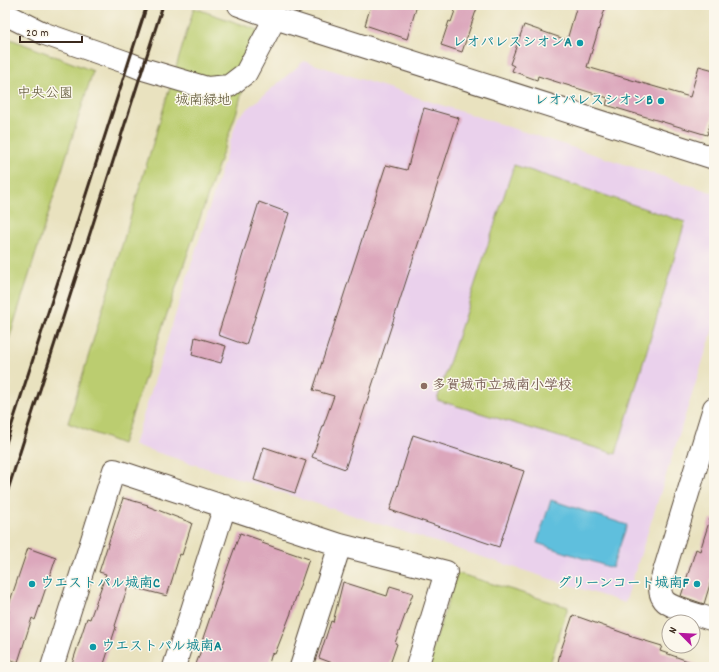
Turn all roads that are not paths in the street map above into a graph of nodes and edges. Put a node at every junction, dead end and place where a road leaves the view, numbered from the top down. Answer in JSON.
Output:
{"nodes":[{"id":1,"x":239,"y":5,"type":"edge"},
{"id":2,"x":5,"y":14,"type":"edge"},
{"id":3,"x":275,"y":18,"type":"junction"},
{"id":4,"x":714,"y":158,"type":"edge"},
{"id":5,"x":714,"y":408,"type":"edge"},
{"id":6,"x":225,"y":506,"type":"junction"},
{"id":7,"x":340,"y":545,"type":"junction"},
{"id":8,"x":714,"y":620,"type":"edge"},
{"id":9,"x":52,"y":667,"type":"edge"},
{"id":10,"x":174,"y":667,"type":"edge"},
{"id":11,"x":301,"y":667,"type":"edge"},
{"id":12,"x":417,"y":667,"type":"edge"}],
"edges":[{"from":1,"to":3,"type":"street"},
{"from":2,"to":3,"type":"street"},
{"from":3,"to":4,"type":"street"},
{"from":5,"to":8,"type":"street"},
{"from":6,"to":7,"type":"street"},
{"from":6,"to":9,"type":"street"},
{"from":6,"to":10,"type":"street"},
{"from":7,"to":11,"type":"street"},
{"from":7,"to":12,"type":"street"}]}
